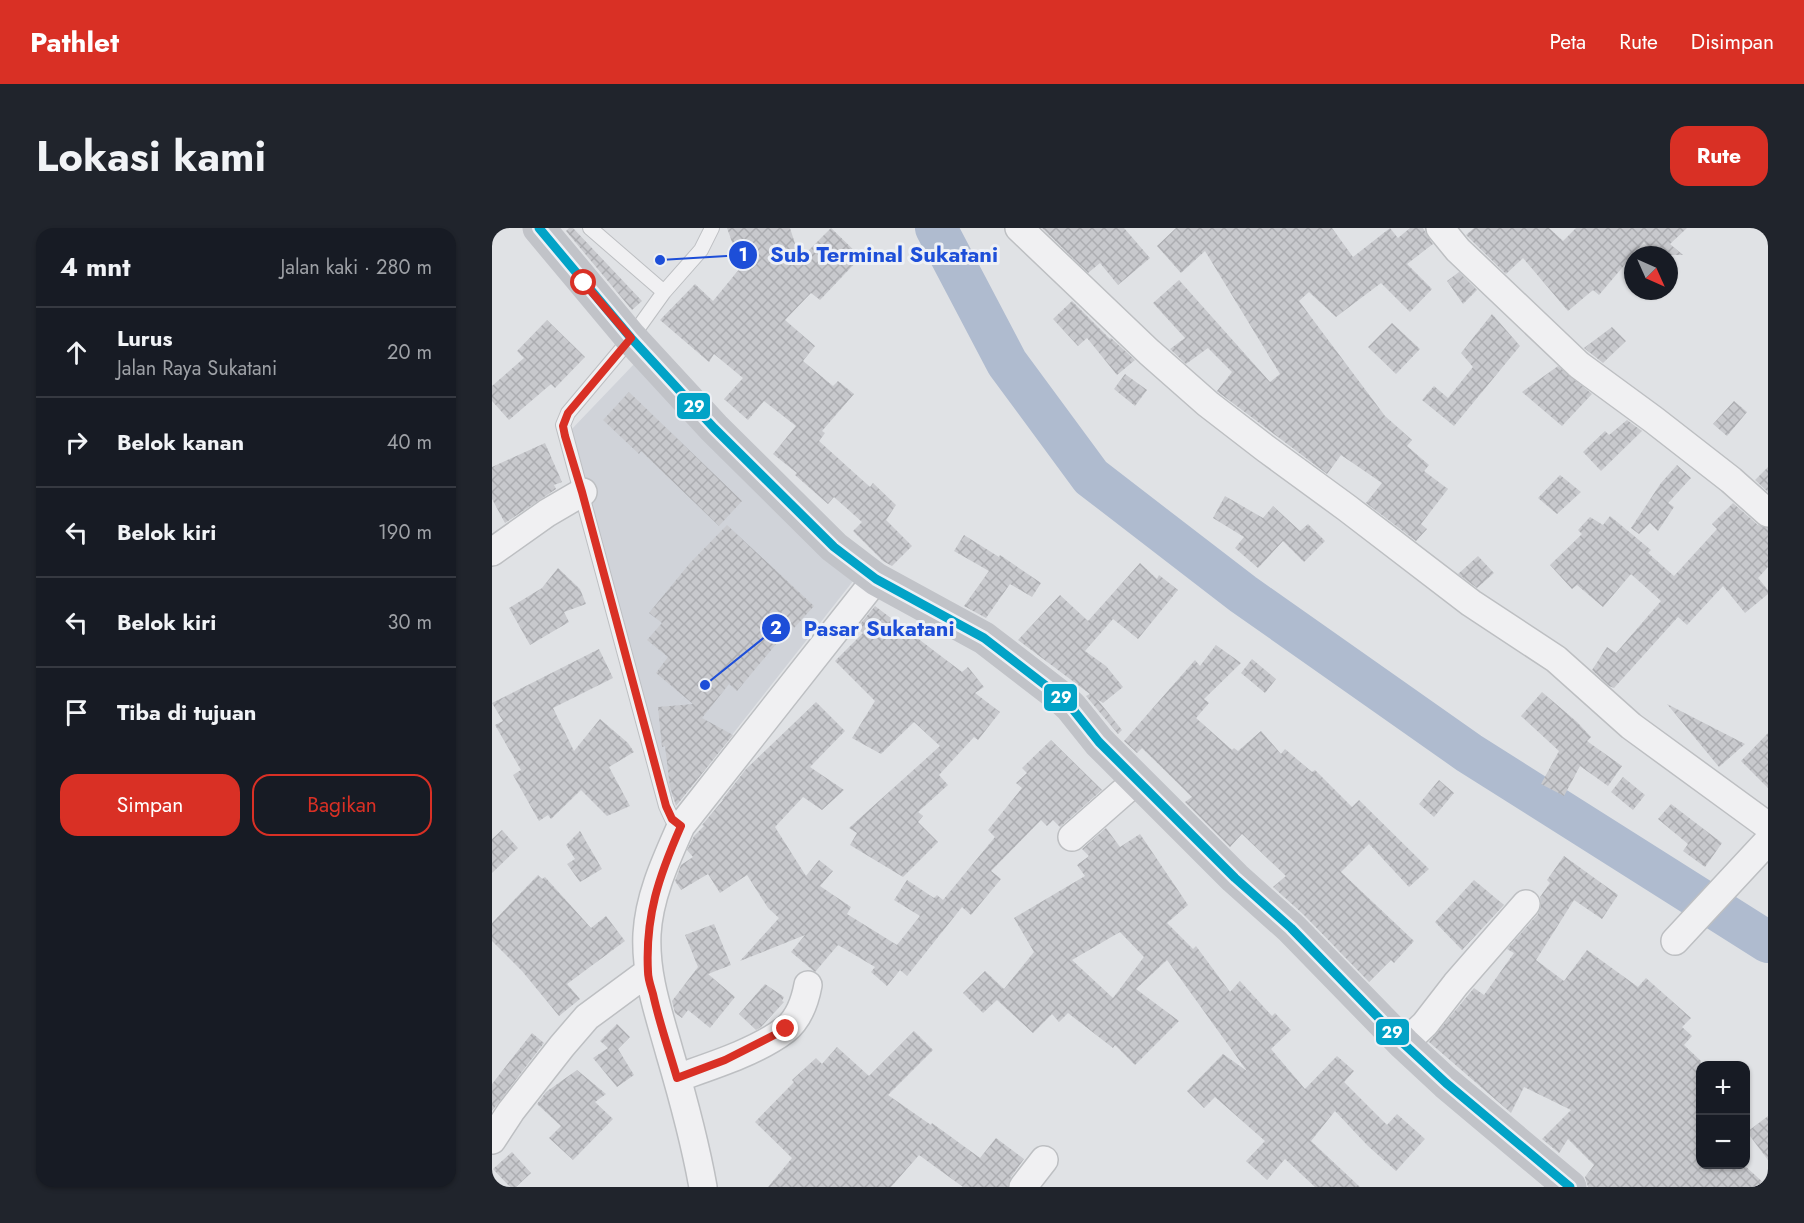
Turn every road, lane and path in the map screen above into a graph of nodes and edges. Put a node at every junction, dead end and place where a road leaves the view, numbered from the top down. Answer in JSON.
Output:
{"nodes":[{"id":1,"x":538,"y":228,"type":"edge"},
{"id":2,"x":590,"y":228,"type":"edge"},
{"id":3,"x":712,"y":228,"type":"edge"},
{"id":4,"x":1019,"y":228,"type":"edge"},
{"id":5,"x":1440,"y":228,"type":"edge"},
{"id":6,"x":664,"y":292,"type":"junction"},
{"id":7,"x":631,"y":338,"type":"junction"},
{"id":8,"x":582,"y":492,"type":"junction"},
{"id":9,"x":1768,"y":513,"type":"edge"},
{"id":10,"x":492,"y":552,"type":"edge"},
{"id":11,"x":876,"y":579,"type":"junction"},
{"id":12,"x":1137,"y":780,"type":"junction"},
{"id":13,"x":681,"y":826,"type":"junction"},
{"id":14,"x":1768,"y":826,"type":"edge"},
{"id":15,"x":1072,"y":837,"type":"dead end"},
{"id":16,"x":1768,"y":841,"type":"edge"},
{"id":17,"x":1526,"y":904,"type":"dead end"},
{"id":18,"x":1675,"y":941,"type":"dead end"},
{"id":19,"x":648,"y":972,"type":"junction"},
{"id":20,"x":808,"y":985,"type":"dead end"},
{"id":21,"x":1404,"y":1044,"type":"junction"},
{"id":22,"x":677,"y":1078,"type":"junction"},
{"id":23,"x":492,"y":1140,"type":"edge"},
{"id":24,"x":1044,"y":1160,"type":"dead end"},
{"id":25,"x":703,"y":1187,"type":"edge"},
{"id":26,"x":1023,"y":1187,"type":"edge"},
{"id":27,"x":1570,"y":1187,"type":"edge"}],
"edges":[{"from":1,"to":7,"type":"main road"},
{"from":2,"to":6,"type":"lane"},
{"from":3,"to":6,"type":"lane"},
{"from":4,"to":14,"type":"street"},
{"from":5,"to":9,"type":"street"},
{"from":6,"to":7,"type":"lane"},
{"from":7,"to":8,"type":"lane"},
{"from":7,"to":11,"type":"main road"},
{"from":8,"to":10,"type":"street"},
{"from":8,"to":13,"type":"lane"},
{"from":11,"to":12,"type":"main road"},
{"from":11,"to":13,"type":"street"},
{"from":12,"to":15,"type":"street"},
{"from":12,"to":21,"type":"main road"},
{"from":13,"to":19,"type":"street"},
{"from":16,"to":18,"type":"street"},
{"from":17,"to":21,"type":"street"},
{"from":19,"to":22,"type":"street"},
{"from":19,"to":23,"type":"street"},
{"from":20,"to":22,"type":"street"},
{"from":21,"to":27,"type":"main road"},
{"from":22,"to":25,"type":"street"},
{"from":24,"to":26,"type":"street"}]}
